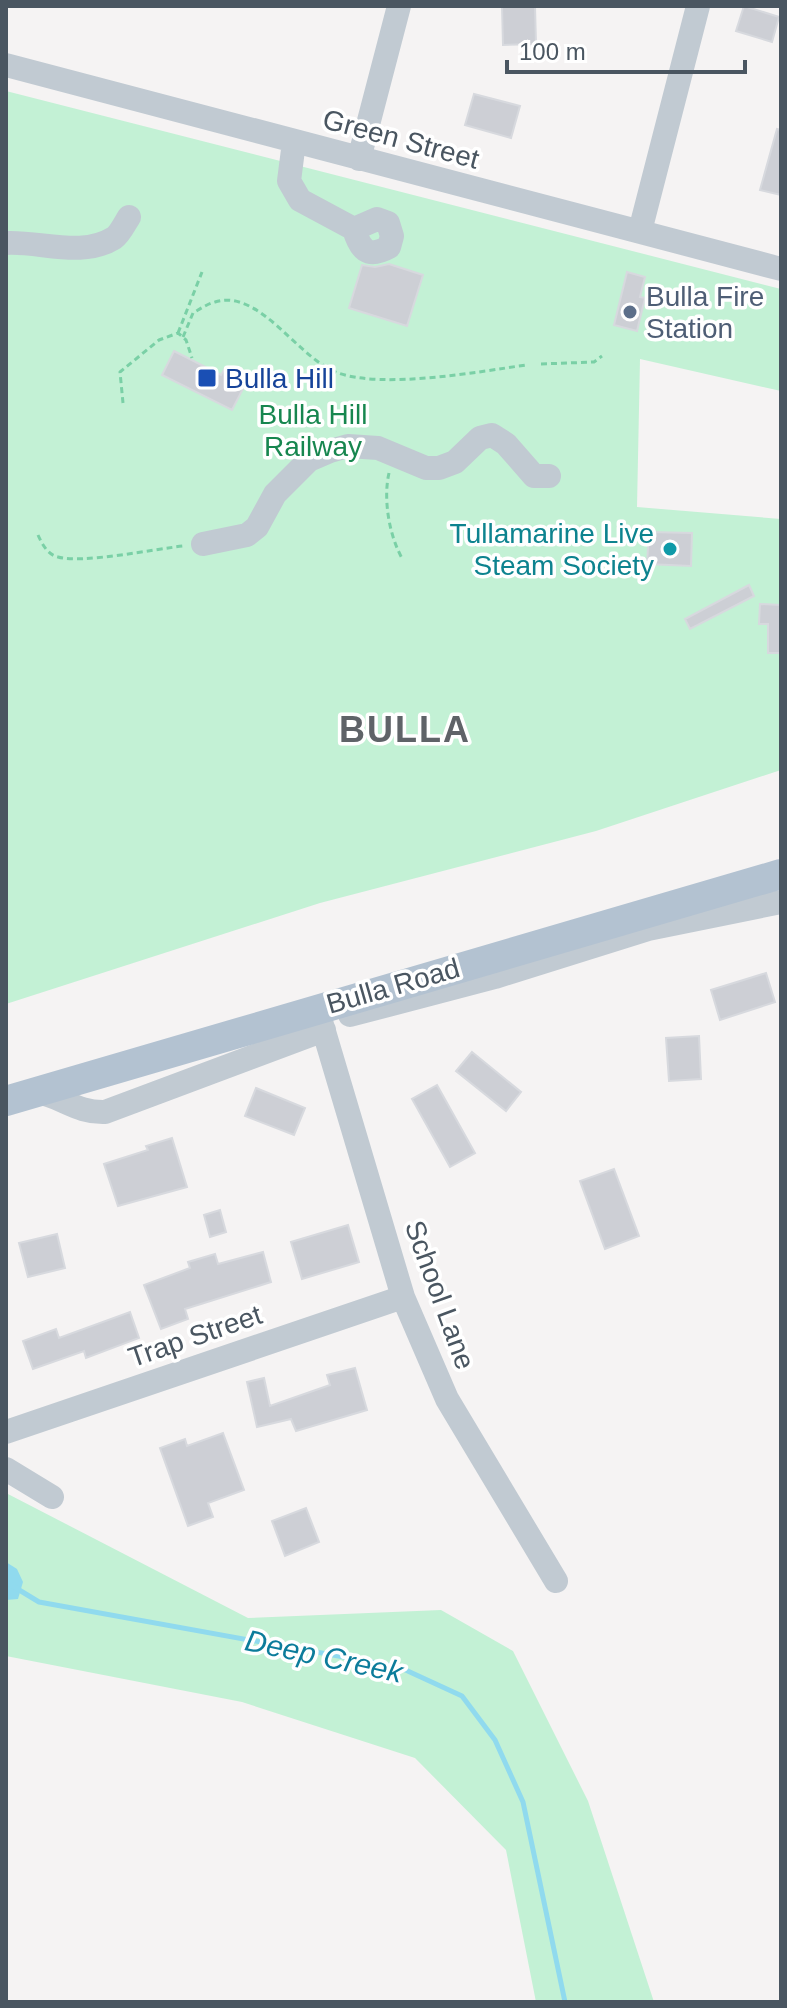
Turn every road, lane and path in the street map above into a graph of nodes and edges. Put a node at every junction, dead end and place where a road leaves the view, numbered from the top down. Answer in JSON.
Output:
{"nodes":[{"id":1,"x":399,"y":6,"type":"edge"},
{"id":2,"x":698,"y":6,"type":"edge"},
{"id":3,"x":6,"y":65,"type":"edge"},
{"id":4,"x":294,"y":142,"type":"junction"},
{"id":5,"x":359,"y":159,"type":"junction"},
{"id":6,"x":129,"y":217,"type":"dead end"},
{"id":7,"x":354,"y":229,"type":"dead end"},
{"id":8,"x":640,"y":231,"type":"junction"},
{"id":9,"x":6,"y":243,"type":"edge"},
{"id":10,"x":781,"y":269,"type":"edge"},
{"id":11,"x":202,"y":272,"type":"dead end"},
{"id":12,"x":178,"y":333,"type":"junction"},
{"id":13,"x":183,"y":337,"type":"junction"},
{"id":14,"x":602,"y":356,"type":"dead end"},
{"id":15,"x":192,"y":358,"type":"dead end"},
{"id":16,"x":541,"y":364,"type":"dead end"},
{"id":17,"x":526,"y":365,"type":"dead end"},
{"id":18,"x":123,"y":403,"type":"dead end"},
{"id":19,"x":401,"y":458,"type":"junction"},
{"id":20,"x":549,"y":476,"type":"dead end"},
{"id":21,"x":38,"y":535,"type":"dead end"},
{"id":22,"x":203,"y":544,"type":"joint"},
{"id":23,"x":403,"y":560,"type":"dead end"},
{"id":24,"x":781,"y":874,"type":"edge"},
{"id":25,"x":781,"y":902,"type":"edge"},
{"id":26,"x":321,"y":1020,"type":"junction"},
{"id":27,"x":36,"y":1092,"type":"junction"},
{"id":28,"x":6,"y":1101,"type":"edge"},
{"id":29,"x":105,"y":1112,"type":"junction"},
{"id":30,"x":67,"y":1123,"type":"dead end"},
{"id":31,"x":403,"y":1297,"type":"junction"},
{"id":32,"x":10,"y":1431,"type":"edge"},
{"id":33,"x":11,"y":1472,"type":"edge"},
{"id":34,"x":52,"y":1497,"type":"dead end"},
{"id":35,"x":556,"y":1581,"type":"dead end"}],
"edges":[{"from":1,"to":5,"type":"street"},
{"from":2,"to":8,"type":"street"},
{"from":3,"to":4,"type":"street","name":"Green Street"},
{"from":4,"to":5,"type":"street","name":"Green Street"},
{"from":4,"to":7,"type":"street"},
{"from":5,"to":8,"type":"street","name":"Green Street"},
{"from":6,"to":9,"type":"street"},
{"from":8,"to":10,"type":"street","name":"Green Street"},
{"from":11,"to":12,"type":"path"},
{"from":12,"to":13,"type":"path"},
{"from":12,"to":18,"type":"path"},
{"from":13,"to":15,"type":"path"},
{"from":13,"to":17,"type":"path"},
{"from":14,"to":16,"type":"path"},
{"from":19,"to":20,"type":"street"},
{"from":19,"to":22,"type":"street"},
{"from":19,"to":23,"type":"path"},
{"from":21,"to":22,"type":"path"},
{"from":24,"to":26,"type":"main road","name":"Bulla Road"},
{"from":25,"to":26,"type":"street","name":"Bulla Road"},
{"from":26,"to":27,"type":"main road","name":"Bulla Road"},
{"from":26,"to":29,"type":"street"},
{"from":26,"to":31,"type":"street","name":"School Lane"},
{"from":27,"to":28,"type":"main road","name":"Bulla Road"},
{"from":27,"to":29,"type":"street"},
{"from":29,"to":30,"type":"street"},
{"from":31,"to":32,"type":"street","name":"Trap Street"},
{"from":31,"to":35,"type":"street","name":"School Lane"},
{"from":32,"to":33,"type":"street"},
{"from":33,"to":34,"type":"street"}]}
